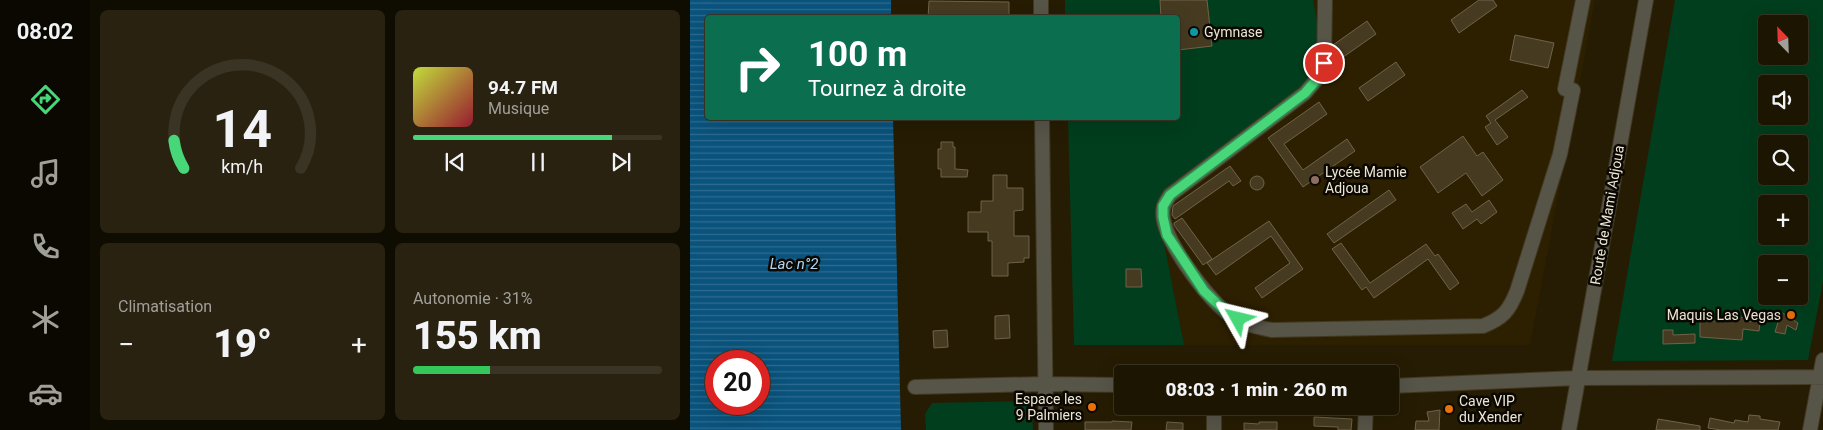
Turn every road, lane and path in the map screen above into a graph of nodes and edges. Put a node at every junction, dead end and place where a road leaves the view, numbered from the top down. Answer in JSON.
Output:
{"nodes":[{"id":1,"x":1041,"y":0,"type":"edge"},
{"id":2,"x":1325,"y":0,"type":"edge"},
{"id":3,"x":1583,"y":0,"type":"edge"},
{"id":4,"x":1646,"y":0,"type":"edge"},
{"id":5,"x":1041,"y":15,"type":"edge"},
{"id":6,"x":1042,"y":120,"type":"edge"},
{"id":7,"x":1823,"y":360,"type":"edge"},
{"id":8,"x":1822,"y":377,"type":"edge"},
{"id":9,"x":1578,"y":378,"type":"junction"},
{"id":10,"x":1044,"y":384,"type":"junction"},
{"id":11,"x":1114,"y":385,"type":"edge"},
{"id":12,"x":1399,"y":386,"type":"edge"},
{"id":13,"x":915,"y":387,"type":"dead end"},
{"id":14,"x":1214,"y":415,"type":"edge"},
{"id":15,"x":1366,"y":415,"type":"edge"},
{"id":16,"x":1046,"y":430,"type":"edge"},
{"id":17,"x":1214,"y":430,"type":"edge"},
{"id":18,"x":1365,"y":430,"type":"edge"},
{"id":19,"x":1569,"y":430,"type":"edge"},
{"id":20,"x":1810,"y":430,"type":"edge"}],
"edges":[{"from":1,"to":5,"type":"street"},
{"from":2,"to":3,"type":"street"},
{"from":4,"to":9,"type":"street","name":"Route de Mami Adjoua"},
{"from":6,"to":10,"type":"street"},
{"from":7,"to":8,"type":"street"},
{"from":8,"to":9,"type":"street"},
{"from":8,"to":20,"type":"street"},
{"from":9,"to":12,"type":"street"},
{"from":9,"to":19,"type":"street","name":"Route de Mami Adjoua"},
{"from":10,"to":11,"type":"street"},
{"from":10,"to":13,"type":"street"},
{"from":10,"to":16,"type":"street"},
{"from":14,"to":17,"type":"street"},
{"from":15,"to":18,"type":"street"}]}
